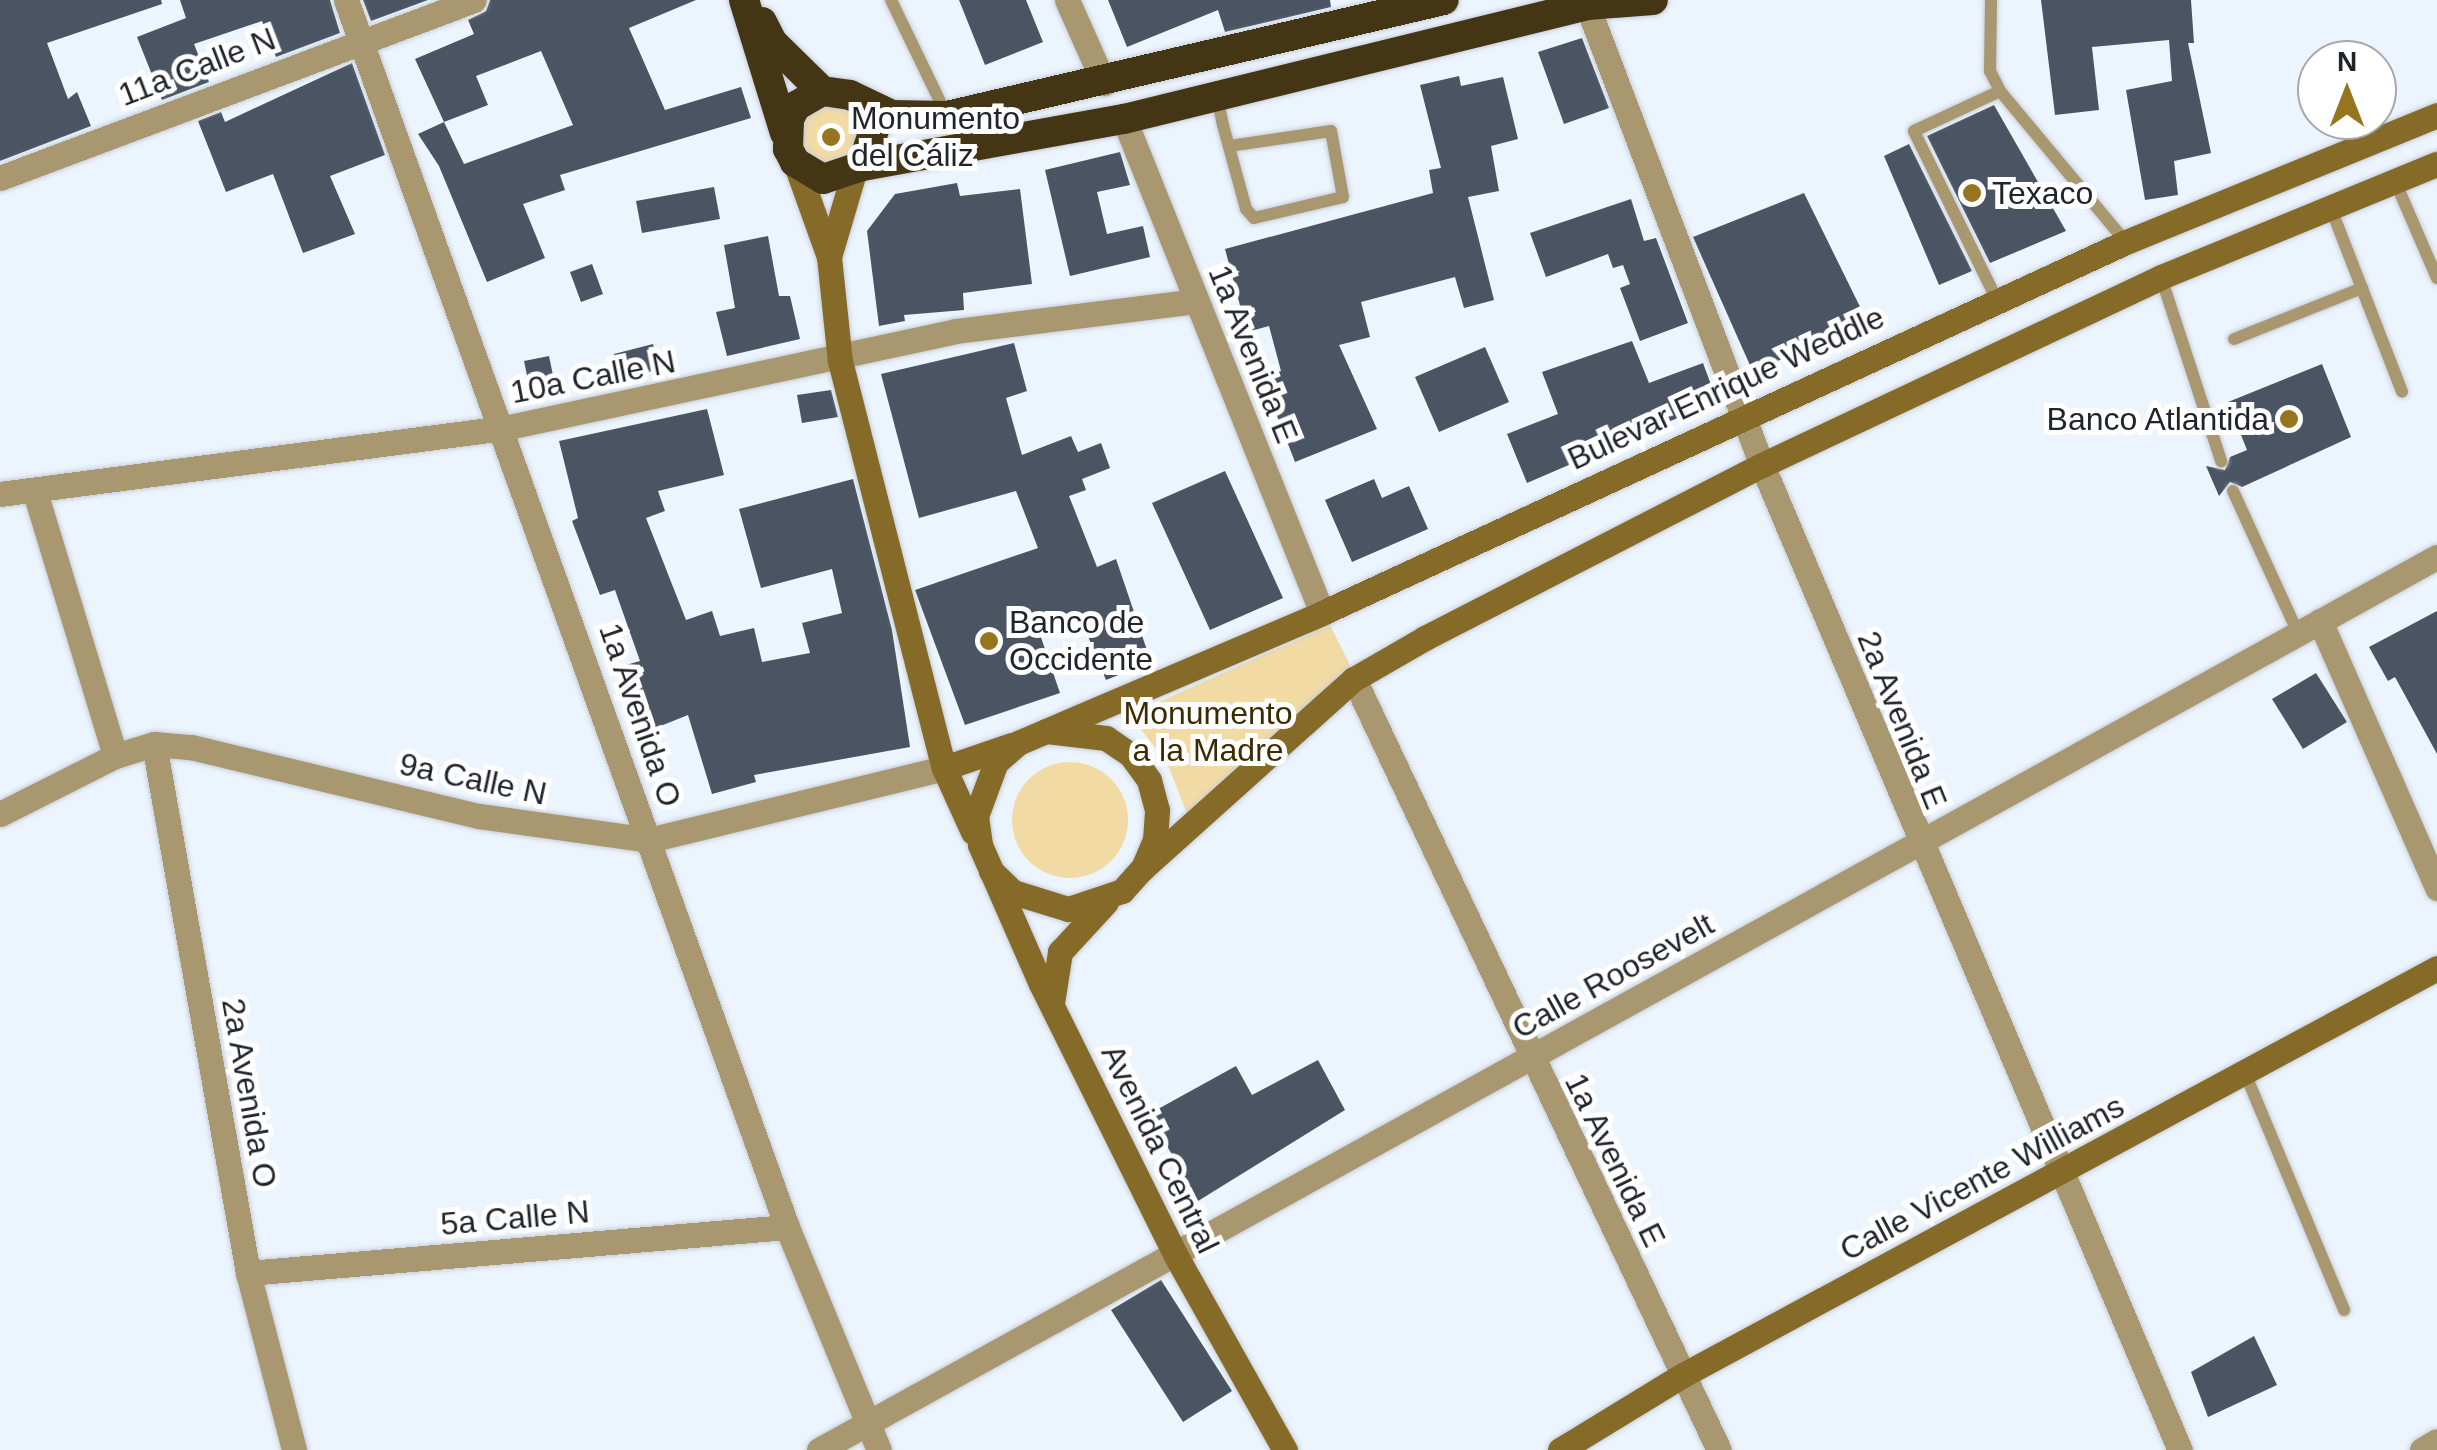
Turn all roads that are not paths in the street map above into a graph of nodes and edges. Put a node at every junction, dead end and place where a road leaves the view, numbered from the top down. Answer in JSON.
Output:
{"nodes":[{"id":1,"x":346,"y":0,"type":"edge"},
{"id":2,"x":474,"y":0,"type":"edge"},
{"id":3,"x":748,"y":0,"type":"edge"},
{"id":4,"x":891,"y":0,"type":"edge"},
{"id":5,"x":1067,"y":0,"type":"edge"},
{"id":6,"x":1444,"y":0,"type":"edge"},
{"id":7,"x":1653,"y":0,"type":"edge"},
{"id":8,"x":1991,"y":0,"type":"edge"},
{"id":9,"x":1586,"y":5,"type":"junction"},
{"id":10,"x":1408,"y":9,"type":"junction"},
{"id":11,"x":361,"y":40,"type":"junction"},
{"id":12,"x":1418,"y":46,"type":"junction"},
{"id":13,"x":1104,"y":83,"type":"junction"},
{"id":14,"x":822,"y":90,"type":"junction"},
{"id":15,"x":2000,"y":90,"type":"junction"},
{"id":16,"x":1217,"y":96,"type":"junction"},
{"id":17,"x":862,"y":103,"type":"junction"},
{"id":18,"x":2437,"y":115,"type":"edge"},
{"id":19,"x":947,"y":116,"type":"junction"},
{"id":20,"x":1124,"y":119,"type":"junction"},
{"id":21,"x":786,"y":133,"type":"junction"},
{"id":22,"x":1230,"y":146,"type":"junction"},
{"id":23,"x":795,"y":162,"type":"junction"},
{"id":24,"x":2437,"y":164,"type":"edge"},
{"id":25,"x":858,"y":170,"type":"junction"},
{"id":26,"x":0,"y":178,"type":"edge"},
{"id":27,"x":2395,"y":180,"type":"junction"},
{"id":28,"x":2330,"y":206,"type":"junction"},
{"id":29,"x":2126,"y":242,"type":"junction"},
{"id":30,"x":829,"y":258,"type":"junction"},
{"id":31,"x":2161,"y":278,"type":"junction"},
{"id":32,"x":2437,"y":278,"type":"edge"},
{"id":33,"x":2362,"y":288,"type":"junction"},
{"id":34,"x":1195,"y":300,"type":"junction"},
{"id":35,"x":1997,"y":300,"type":"junction"},
{"id":36,"x":2234,"y":339,"type":"dead end"},
{"id":37,"x":840,"y":360,"type":"junction"},
{"id":38,"x":2402,"y":392,"type":"dead end"},
{"id":39,"x":1741,"y":414,"type":"junction"},
{"id":40,"x":504,"y":428,"type":"junction"},
{"id":41,"x":2220,"y":461,"type":"dead end"},
{"id":42,"x":1762,"y":465,"type":"junction"},
{"id":43,"x":2233,"y":491,"type":"dead end"},
{"id":44,"x":35,"y":492,"type":"junction"},
{"id":45,"x":0,"y":494,"type":"edge"},
{"id":46,"x":2437,"y":557,"type":"edge"},
{"id":47,"x":1322,"y":613,"type":"junction"},
{"id":48,"x":2309,"y":627,"type":"junction"},
{"id":49,"x":1354,"y":679,"type":"junction"},
{"id":50,"x":1046,"y":731,"type":"junction"},
{"id":51,"x":1018,"y":742,"type":"junction"},
{"id":52,"x":154,"y":744,"type":"junction"},
{"id":53,"x":115,"y":756,"type":"junction"},
{"id":54,"x":944,"y":768,"type":"junction"},
{"id":55,"x":0,"y":814,"type":"edge"},
{"id":56,"x":649,"y":840,"type":"junction"},
{"id":57,"x":1917,"y":843,"type":"junction"},
{"id":58,"x":980,"y":845,"type":"junction"},
{"id":59,"x":1143,"y":868,"type":"junction"},
{"id":60,"x":991,"y":871,"type":"junction"},
{"id":61,"x":2437,"y":888,"type":"edge"},
{"id":62,"x":1122,"y":891,"type":"junction"},
{"id":63,"x":2437,"y":968,"type":"edge"},
{"id":64,"x":1052,"y":1002,"type":"junction"},
{"id":65,"x":1530,"y":1060,"type":"junction"},
{"id":66,"x":2245,"y":1073,"type":"junction"},
{"id":67,"x":2060,"y":1173,"type":"junction"},
{"id":68,"x":787,"y":1227,"type":"junction"},
{"id":69,"x":1176,"y":1256,"type":"junction"},
{"id":70,"x":248,"y":1273,"type":"junction"},
{"id":71,"x":2344,"y":1310,"type":"dead end"},
{"id":72,"x":1683,"y":1375,"type":"junction"},
{"id":73,"x":868,"y":1424,"type":"junction"},
{"id":74,"x":2437,"y":1441,"type":"edge"},
{"id":75,"x":294,"y":1450,"type":"edge"},
{"id":76,"x":819,"y":1450,"type":"edge"},
{"id":77,"x":878,"y":1450,"type":"edge"},
{"id":78,"x":1284,"y":1450,"type":"edge"},
{"id":79,"x":1560,"y":1450,"type":"edge"},
{"id":80,"x":1719,"y":1450,"type":"edge"},
{"id":81,"x":2180,"y":1450,"type":"edge"},
{"id":82,"x":2422,"y":1450,"type":"edge"}],
"edges":[{"from":1,"to":11,"type":"street","name":"1a Avenida O"},
{"from":2,"to":11,"type":"street","name":"11a Calle N"},
{"from":3,"to":14,"type":"highway"},
{"from":3,"to":21,"type":"highway"},
{"from":4,"to":19,"type":"lane"},
{"from":5,"to":13,"type":"street"},
{"from":6,"to":10,"type":"highway"},
{"from":7,"to":9,"type":"highway"},
{"from":8,"to":15,"type":"lane"},
{"from":9,"to":12,"type":"highway"},
{"from":9,"to":39,"type":"street","name":"2a Avenida E"},
{"from":10,"to":12,"type":"highway"},
{"from":10,"to":13,"type":"highway"},
{"from":11,"to":26,"type":"street","name":"11a Calle N"},
{"from":11,"to":40,"type":"street","name":"1a Avenida O"},
{"from":12,"to":16,"type":"highway"},
{"from":13,"to":19,"type":"highway"},
{"from":14,"to":17,"type":"highway"},
{"from":14,"to":21,"type":"highway"},
{"from":15,"to":29,"type":"lane"},
{"from":15,"to":35,"type":"lane"},
{"from":16,"to":20,"type":"highway"},
{"from":16,"to":22,"type":"lane"},
{"from":17,"to":19,"type":"highway"},
{"from":17,"to":25,"type":"highway"},
{"from":18,"to":29,"type":"main road","name":"Bulevar Enrique Weddle"},
{"from":20,"to":25,"type":"highway"},
{"from":20,"to":34,"type":"street","name":"1a Avenida E"},
{"from":21,"to":23,"type":"highway"},
{"from":22,"to":22,"type":"lane"},
{"from":23,"to":25,"type":"highway"},
{"from":23,"to":30,"type":"main road"},
{"from":24,"to":27,"type":"main road"},
{"from":25,"to":30,"type":"main road"},
{"from":27,"to":28,"type":"main road"},
{"from":27,"to":32,"type":"lane"},
{"from":28,"to":31,"type":"main road"},
{"from":28,"to":33,"type":"lane"},
{"from":29,"to":35,"type":"main road","name":"Bulevar Enrique Weddle"},
{"from":30,"to":37,"type":"main road"},
{"from":31,"to":41,"type":"lane"},
{"from":31,"to":42,"type":"main road"},
{"from":33,"to":36,"type":"lane"},
{"from":33,"to":38,"type":"lane"},
{"from":34,"to":37,"type":"street","name":"10a Calle N"},
{"from":34,"to":47,"type":"street","name":"1a Avenida E"},
{"from":35,"to":39,"type":"main road","name":"Bulevar Enrique Weddle"},
{"from":37,"to":40,"type":"street","name":"10a Calle N"},
{"from":37,"to":54,"type":"main road"},
{"from":39,"to":42,"type":"street","name":"2a Avenida E"},
{"from":39,"to":47,"type":"main road","name":"Bulevar Enrique Weddle"},
{"from":40,"to":44,"type":"street","name":"10a Calle N"},
{"from":40,"to":56,"type":"street","name":"1a Avenida O"},
{"from":42,"to":49,"type":"main road"},
{"from":42,"to":57,"type":"street","name":"2a Avenida E"},
{"from":43,"to":48,"type":"lane"},
{"from":44,"to":45,"type":"street","name":"10a Calle N"},
{"from":44,"to":53,"type":"street"},
{"from":46,"to":48,"type":"street","name":"Calle Roosevelt"},
{"from":47,"to":50,"type":"main road","name":"Bulevar Enrique Weddle"},
{"from":48,"to":57,"type":"street","name":"Calle Roosevelt"},
{"from":48,"to":61,"type":"street"},
{"from":49,"to":59,"type":"main road"},
{"from":49,"to":65,"type":"street","name":"1a Avenida E"},
{"from":50,"to":51,"type":"main road"},
{"from":50,"to":59,"type":"main road"},
{"from":51,"to":54,"type":"main road"},
{"from":51,"to":58,"type":"main road"},
{"from":52,"to":53,"type":"street","name":"9a Calle N"},
{"from":52,"to":56,"type":"street","name":"9a Calle N"},
{"from":52,"to":70,"type":"street","name":"2a Avenida O"},
{"from":53,"to":55,"type":"street","name":"9a Calle N"},
{"from":54,"to":56,"type":"street","name":"9a Calle N"},
{"from":54,"to":58,"type":"main road"},
{"from":56,"to":68,"type":"street","name":"1a Avenida O"},
{"from":57,"to":65,"type":"street","name":"Calle Roosevelt"},
{"from":57,"to":67,"type":"street","name":"2a Avenida E"},
{"from":58,"to":60,"type":"main road"},
{"from":59,"to":62,"type":"main road"},
{"from":60,"to":62,"type":"main road"},
{"from":60,"to":64,"type":"main road","name":"Avenida Central"},
{"from":62,"to":64,"type":"main road"},
{"from":63,"to":66,"type":"main road","name":"Calle Vicente Williams"},
{"from":64,"to":69,"type":"main road","name":"Avenida Central"},
{"from":65,"to":69,"type":"street","name":"Calle Roosevelt"},
{"from":65,"to":72,"type":"street","name":"1a Avenida E"},
{"from":66,"to":67,"type":"main road","name":"Calle Vicente Williams"},
{"from":66,"to":71,"type":"lane"},
{"from":67,"to":72,"type":"main road","name":"Calle Vicente Williams"},
{"from":67,"to":81,"type":"street","name":"2a Avenida E"},
{"from":68,"to":70,"type":"street","name":"5a Calle N"},
{"from":68,"to":73,"type":"street","name":"1a Avenida O"},
{"from":69,"to":73,"type":"street","name":"Calle Roosevelt"},
{"from":69,"to":78,"type":"main road","name":"Avenida Central"},
{"from":70,"to":75,"type":"street","name":"2a Avenida O"},
{"from":72,"to":79,"type":"main road","name":"Calle Vicente Williams"},
{"from":72,"to":80,"type":"street","name":"1a Avenida E"},
{"from":73,"to":76,"type":"street","name":"Calle Roosevelt"},
{"from":73,"to":77,"type":"street","name":"1a Avenida O"},
{"from":74,"to":82,"type":"street"}]}
